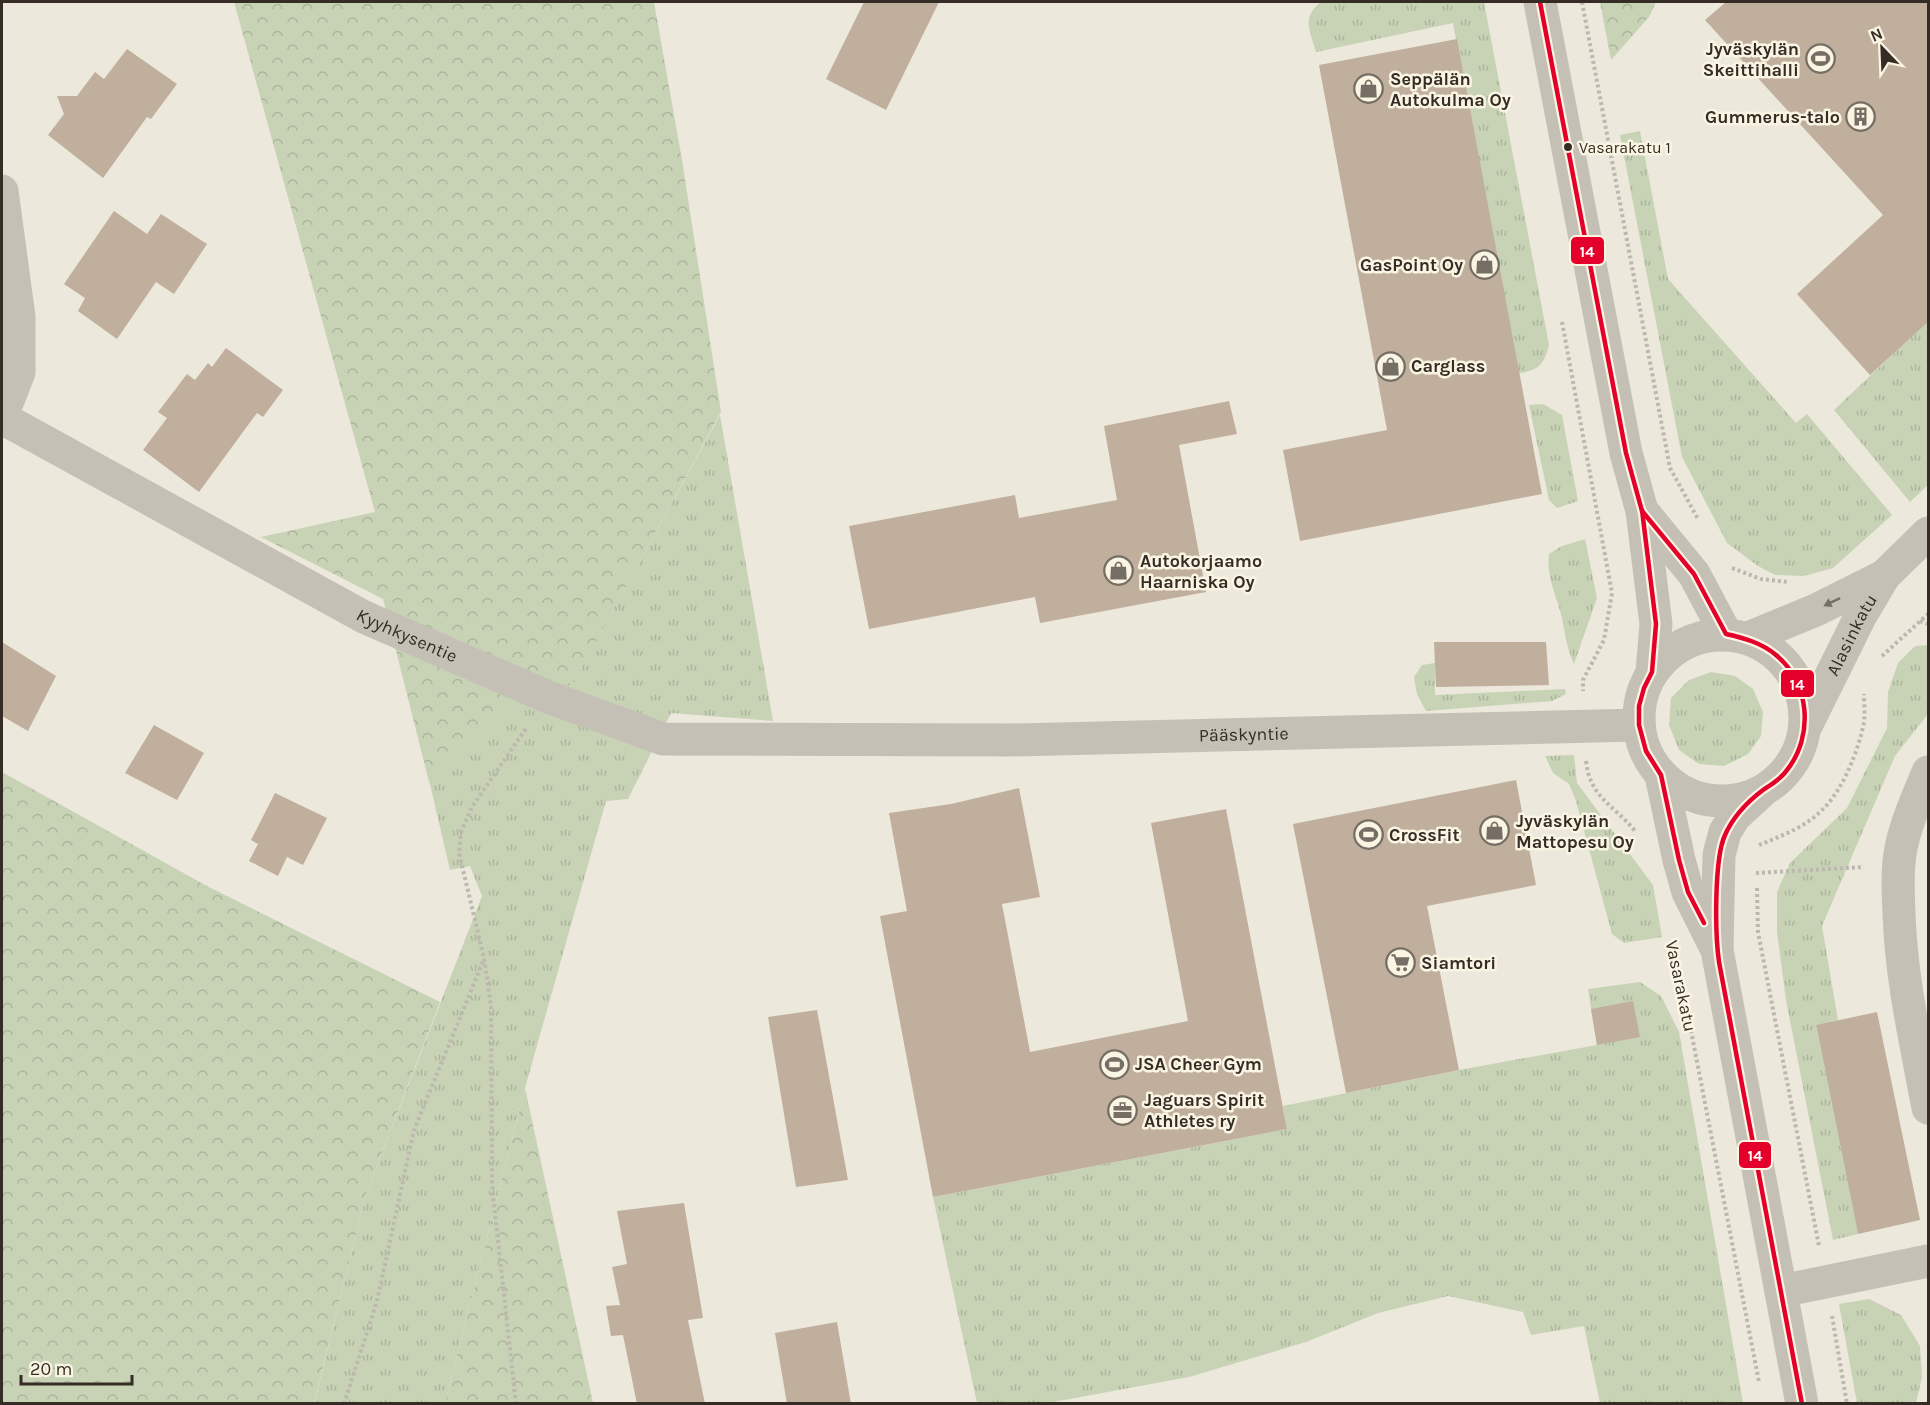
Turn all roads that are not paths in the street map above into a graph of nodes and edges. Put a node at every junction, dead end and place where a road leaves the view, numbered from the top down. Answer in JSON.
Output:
{"nodes":[{"id":1,"x":1540,"y":2,"type":"edge"},
{"id":2,"x":2,"y":190,"type":"edge"},
{"id":3,"x":2,"y":417,"type":"edge"},
{"id":4,"x":1642,"y":511,"type":"junction"},
{"id":5,"x":1929,"y":533,"type":"edge"},
{"id":6,"x":1884,"y":576,"type":"junction"},
{"id":7,"x":1737,"y":636,"type":"junction"},
{"id":8,"x":1652,"y":672,"type":"junction"},
{"id":9,"x":1639,"y":725,"type":"junction"},
{"id":10,"x":1806,"y":728,"type":"junction"},
{"id":11,"x":847,"y":740,"type":"joint"},
{"id":12,"x":1929,"y":772,"type":"edge"},
{"id":13,"x":1661,"y":775,"type":"junction"},
{"id":14,"x":1760,"y":793,"type":"junction"},
{"id":15,"x":1717,"y":950,"type":"junction"},
{"id":16,"x":1929,"y":1108,"type":"edge"},
{"id":17,"x":1929,"y":1261,"type":"edge"},
{"id":18,"x":1781,"y":1291,"type":"junction"},
{"id":19,"x":1802,"y":1404,"type":"edge"}],
"edges":[{"from":1,"to":4,"type":"street"},
{"from":2,"to":3,"type":"street"},
{"from":3,"to":11,"type":"street","name":"Kyyhkysentie"},
{"from":4,"to":7,"type":"street"},
{"from":4,"to":8,"type":"street"},
{"from":5,"to":6,"type":"street","name":"Alasinkatu"},
{"from":6,"to":7,"type":"street","name":"Alasinkatu","one_way":true},
{"from":6,"to":10,"type":"street","name":"Alasinkatu"},
{"from":7,"to":8,"type":"street"},
{"from":7,"to":10,"type":"street"},
{"from":8,"to":9,"type":"street"},
{"from":9,"to":11,"type":"street","name":"Pääskyntie"},
{"from":9,"to":13,"type":"street"},
{"from":10,"to":14,"type":"street"},
{"from":12,"to":16,"type":"street"},
{"from":13,"to":14,"type":"street"},
{"from":13,"to":15,"type":"street","name":"Vasarakatu"},
{"from":14,"to":15,"type":"street","name":"Vasarakatu"},
{"from":15,"to":18,"type":"street","name":"Vasarakatu"},
{"from":17,"to":18,"type":"street"},
{"from":18,"to":19,"type":"street","name":"Vasarakatu"}]}
